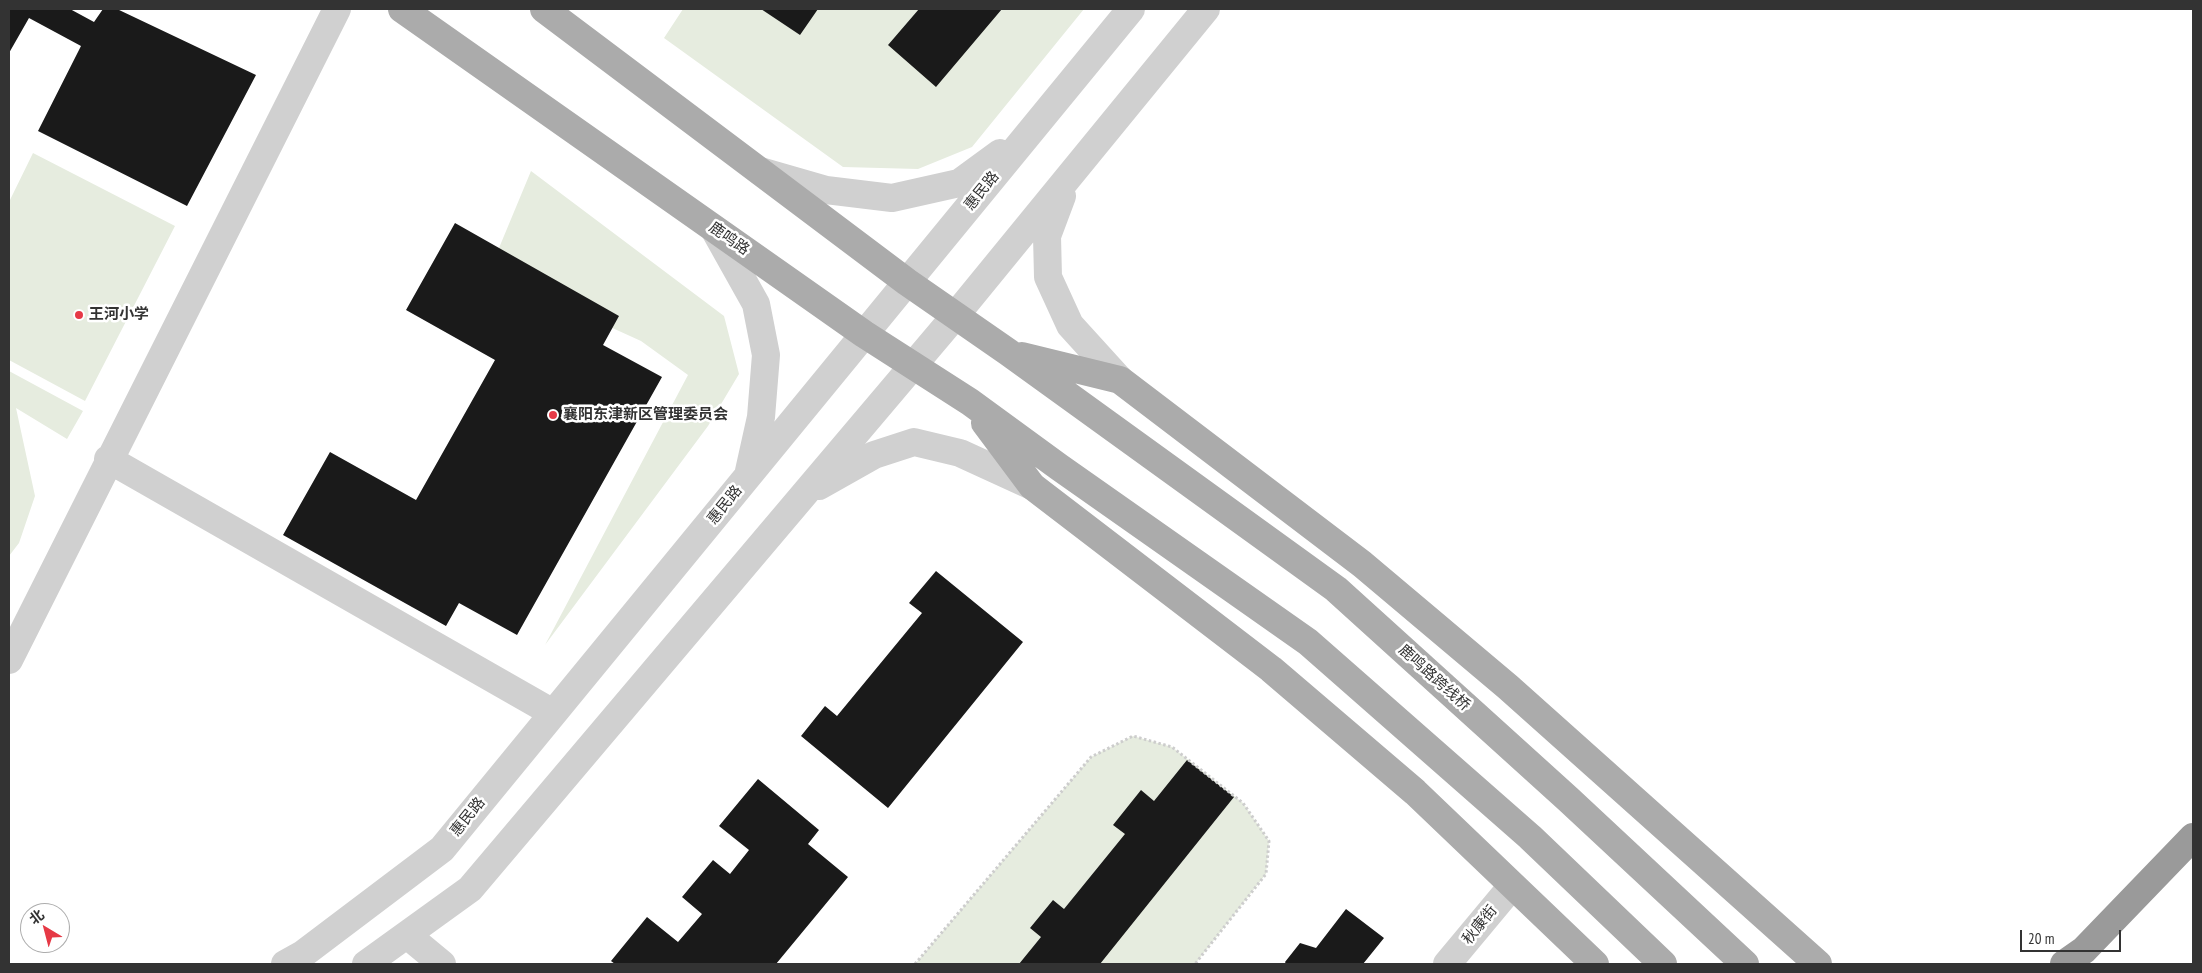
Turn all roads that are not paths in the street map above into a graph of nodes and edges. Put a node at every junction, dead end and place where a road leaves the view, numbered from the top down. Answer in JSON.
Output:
{"nodes":[{"id":1,"x":337,"y":9,"type":"edge"},
{"id":2,"x":402,"y":9,"type":"edge"},
{"id":3,"x":544,"y":9,"type":"edge"},
{"id":4,"x":1131,"y":9,"type":"edge"},
{"id":5,"x":1206,"y":9,"type":"edge"},
{"id":6,"x":1032,"y":130,"type":"junction"},
{"id":7,"x":760,"y":171,"type":"junction"},
{"id":8,"x":1071,"y":174,"type":"junction"},
{"id":9,"x":714,"y":229,"type":"junction"},
{"id":10,"x":908,"y":282,"type":"junction"},
{"id":11,"x":955,"y":316,"type":"junction"},
{"id":12,"x":864,"y":334,"type":"junction"},
{"id":13,"x":1008,"y":352,"type":"junction"},
{"id":14,"x":912,"y":365,"type":"junction"},
{"id":15,"x":1120,"y":380,"type":"junction"},
{"id":16,"x":970,"y":402,"type":"junction"},
{"id":17,"x":108,"y":459,"type":"junction"},
{"id":18,"x":748,"y":477,"type":"junction"},
{"id":19,"x":1032,"y":486,"type":"junction"},
{"id":20,"x":802,"y":496,"type":"junction"},
{"id":21,"x":9,"y":660,"type":"edge"},
{"id":22,"x":554,"y":713,"type":"junction"},
{"id":23,"x":2193,"y":837,"type":"edge"},
{"id":24,"x":1512,"y":886,"type":"junction"},
{"id":25,"x":407,"y":935,"type":"junction"},
{"id":26,"x":285,"y":964,"type":"edge"},
{"id":27,"x":366,"y":964,"type":"edge"},
{"id":28,"x":442,"y":964,"type":"edge"},
{"id":29,"x":1447,"y":964,"type":"edge"},
{"id":30,"x":1595,"y":964,"type":"edge"},
{"id":31,"x":1663,"y":964,"type":"edge"},
{"id":32,"x":1745,"y":964,"type":"edge"},
{"id":33,"x":1818,"y":964,"type":"edge"},
{"id":34,"x":2064,"y":964,"type":"edge"}],
"edges":[{"from":1,"to":17,"type":"street"},
{"from":2,"to":9,"type":"main road","name":"鹿鸣路"},
{"from":3,"to":7,"type":"main road"},
{"from":4,"to":6,"type":"street","name":"惠民路"},
{"from":5,"to":8,"type":"street"},
{"from":6,"to":7,"type":"street"},
{"from":6,"to":10,"type":"street","name":"惠民路"},
{"from":7,"to":10,"type":"main road"},
{"from":8,"to":11,"type":"street"},
{"from":8,"to":15,"type":"street"},
{"from":9,"to":12,"type":"main road","name":"鹿鸣路"},
{"from":9,"to":18,"type":"street"},
{"from":10,"to":11,"type":"main road"},
{"from":10,"to":12,"type":"street","name":"惠民路"},
{"from":11,"to":13,"type":"main road"},
{"from":11,"to":14,"type":"street"},
{"from":12,"to":14,"type":"main road","name":"鹿鸣路"},
{"from":12,"to":18,"type":"street","name":"惠民路"},
{"from":13,"to":15,"type":"main road"},
{"from":13,"to":32,"type":"main road","name":"鹿鸣路跨线桥"},
{"from":14,"to":16,"type":"main road","name":"鹿鸣路"},
{"from":14,"to":20,"type":"street"},
{"from":15,"to":33,"type":"main road"},
{"from":16,"to":19,"type":"main road"},
{"from":16,"to":31,"type":"main road","name":"鹿鸣路"},
{"from":17,"to":21,"type":"street"},
{"from":17,"to":22,"type":"street"},
{"from":18,"to":22,"type":"street","name":"惠民路"},
{"from":19,"to":20,"type":"street"},
{"from":19,"to":24,"type":"main road"},
{"from":20,"to":25,"type":"street"},
{"from":22,"to":26,"type":"street","name":"惠民路"},
{"from":23,"to":34,"type":"highway"},
{"from":24,"to":29,"type":"street","name":"秋康街"},
{"from":24,"to":30,"type":"main road"},
{"from":25,"to":27,"type":"street"},
{"from":25,"to":28,"type":"street"}]}
